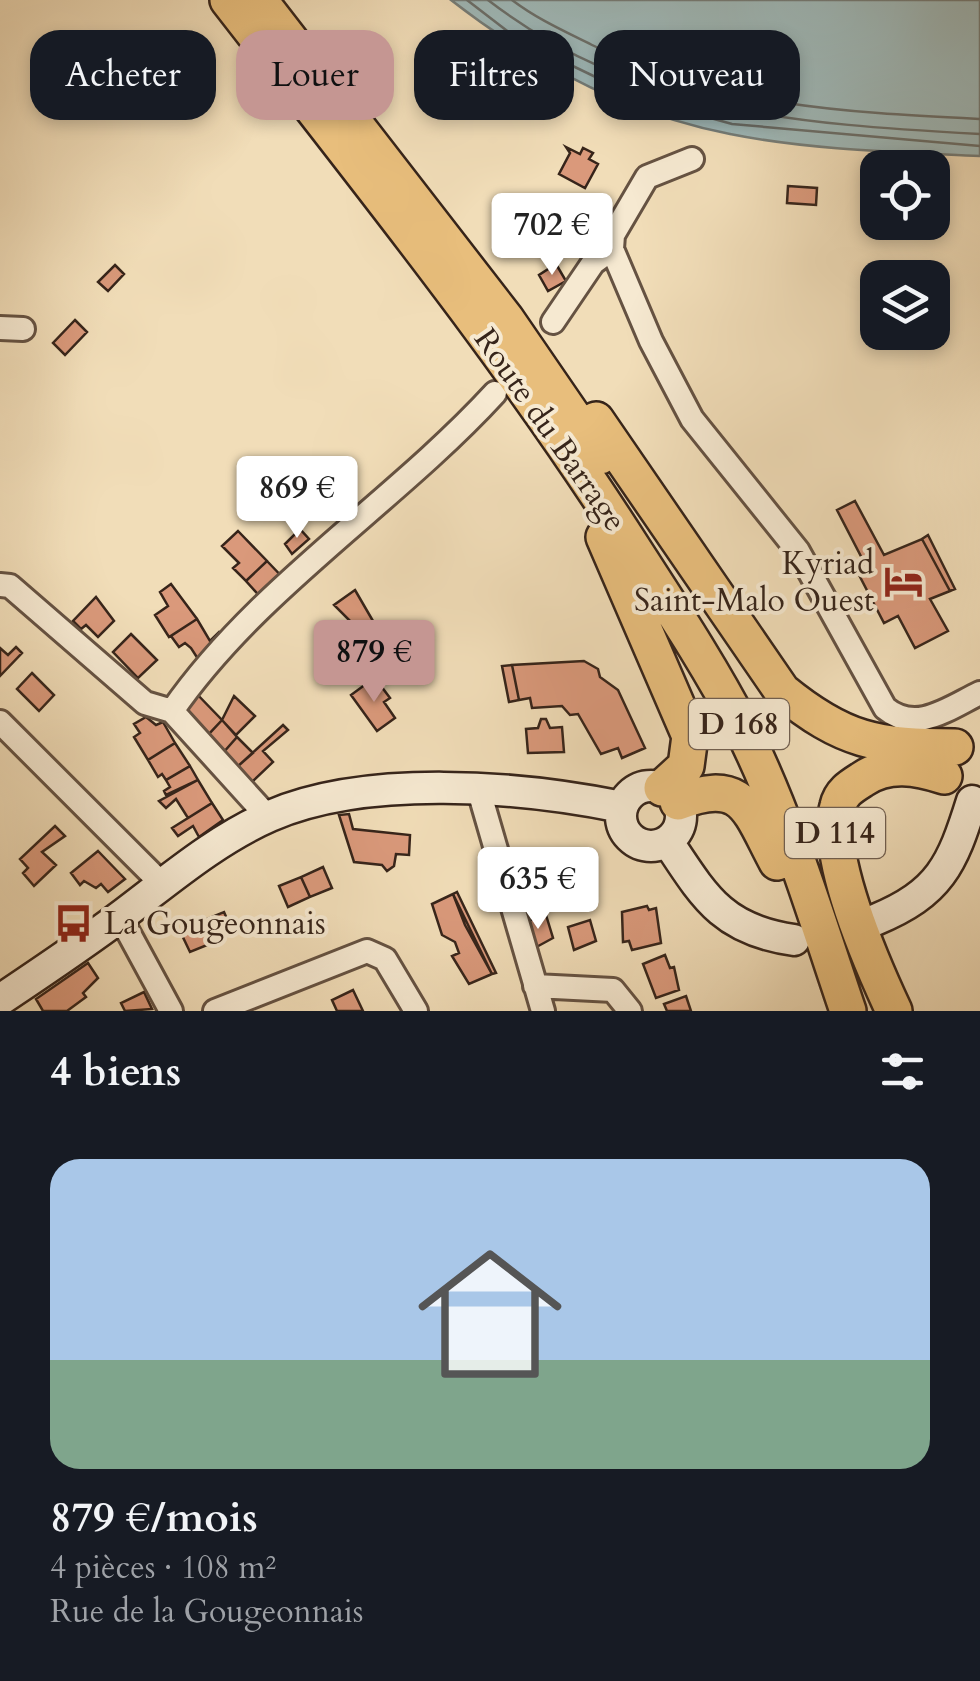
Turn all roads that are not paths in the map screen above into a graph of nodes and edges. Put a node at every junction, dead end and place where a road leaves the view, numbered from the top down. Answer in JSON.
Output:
{"nodes":[{"id":1,"x":228,"y":0,"type":"edge"},
{"id":2,"x":260,"y":0,"type":"edge"},
{"id":3,"x":692,"y":160,"type":"dead end"},
{"id":4,"x":612,"y":249,"type":"junction"},
{"id":5,"x":553,"y":322,"type":"dead end"},
{"id":6,"x":495,"y":393,"type":"dead end"},
{"id":7,"x":564,"y":398,"type":"junction"},
{"id":8,"x":578,"y":462,"type":"junction"},
{"id":9,"x":0,"y":584,"type":"edge"},
{"id":10,"x":980,"y":693,"type":"edge"},
{"id":11,"x":954,"y":706,"type":"junction"},
{"id":12,"x":172,"y":710,"type":"junction"},
{"id":13,"x":0,"y":722,"type":"edge"},
{"id":14,"x":962,"y":751,"type":"edge"},
{"id":15,"x":480,"y":792,"type":"junction"},
{"id":16,"x":670,"y":795,"type":"junction"},
{"id":17,"x":976,"y":801,"type":"edge"},
{"id":18,"x":622,"y":807,"type":"junction"},
{"id":19,"x":268,"y":816,"type":"junction"},
{"id":20,"x":668,"y":842,"type":"junction"},
{"id":21,"x":162,"y":885,"type":"junction"},
{"id":22,"x":120,"y":917,"type":"junction"},
{"id":23,"x":876,"y":920,"type":"dead end"},
{"id":24,"x":794,"y":940,"type":"dead end"},
{"id":25,"x":535,"y":986,"type":"junction"},
{"id":26,"x":0,"y":1000,"type":"edge"},
{"id":27,"x":172,"y":1011,"type":"edge"},
{"id":28,"x":215,"y":1011,"type":"edge"},
{"id":29,"x":416,"y":1011,"type":"edge"},
{"id":30,"x":544,"y":1011,"type":"edge"},
{"id":31,"x":630,"y":1011,"type":"edge"},
{"id":32,"x":830,"y":1011,"type":"edge"},
{"id":33,"x":848,"y":1011,"type":"edge"},
{"id":34,"x":872,"y":1011,"type":"edge"},
{"id":35,"x":894,"y":1011,"type":"edge"}],
"edges":[{"from":1,"to":8,"type":"main road","name":"Route du Barrage","number":"D 168"},
{"from":2,"to":7,"type":"main road","name":"Route du Barrage","number":"D 168"},
{"from":3,"to":4,"type":"street"},
{"from":4,"to":5,"type":"street"},
{"from":4,"to":11,"type":"street"},
{"from":6,"to":12,"type":"street"},
{"from":7,"to":14,"type":"main road","number":"D 168"},
{"from":7,"to":34,"type":"main road","name":"Route du Barrage","number":"D 168"},
{"from":8,"to":16,"type":"main road"},
{"from":8,"to":33,"type":"main road","name":"Route du Barrage","number":"D 168"},
{"from":9,"to":12,"type":"street"},
{"from":10,"to":11,"type":"street"},
{"from":11,"to":14,"type":"street"},
{"from":12,"to":19,"type":"street"},
{"from":13,"to":21,"type":"street"},
{"from":14,"to":17,"type":"main road"},
{"from":14,"to":35,"type":"main road","number":"D 114"},
{"from":15,"to":18,"type":"main road"},
{"from":15,"to":19,"type":"main road"},
{"from":15,"to":25,"type":"street"},
{"from":16,"to":18,"type":"main road"},
{"from":16,"to":20,"type":"main road"},
{"from":16,"to":32,"type":"main road"},
{"from":17,"to":23,"type":"main road"},
{"from":18,"to":20,"type":"main road"},
{"from":19,"to":21,"type":"main road"},
{"from":20,"to":24,"type":"main road"},
{"from":21,"to":22,"type":"main road"},
{"from":22,"to":26,"type":"main road"},
{"from":22,"to":27,"type":"street"},
{"from":25,"to":30,"type":"street"},
{"from":25,"to":31,"type":"street"},
{"from":28,"to":29,"type":"street"}]}
